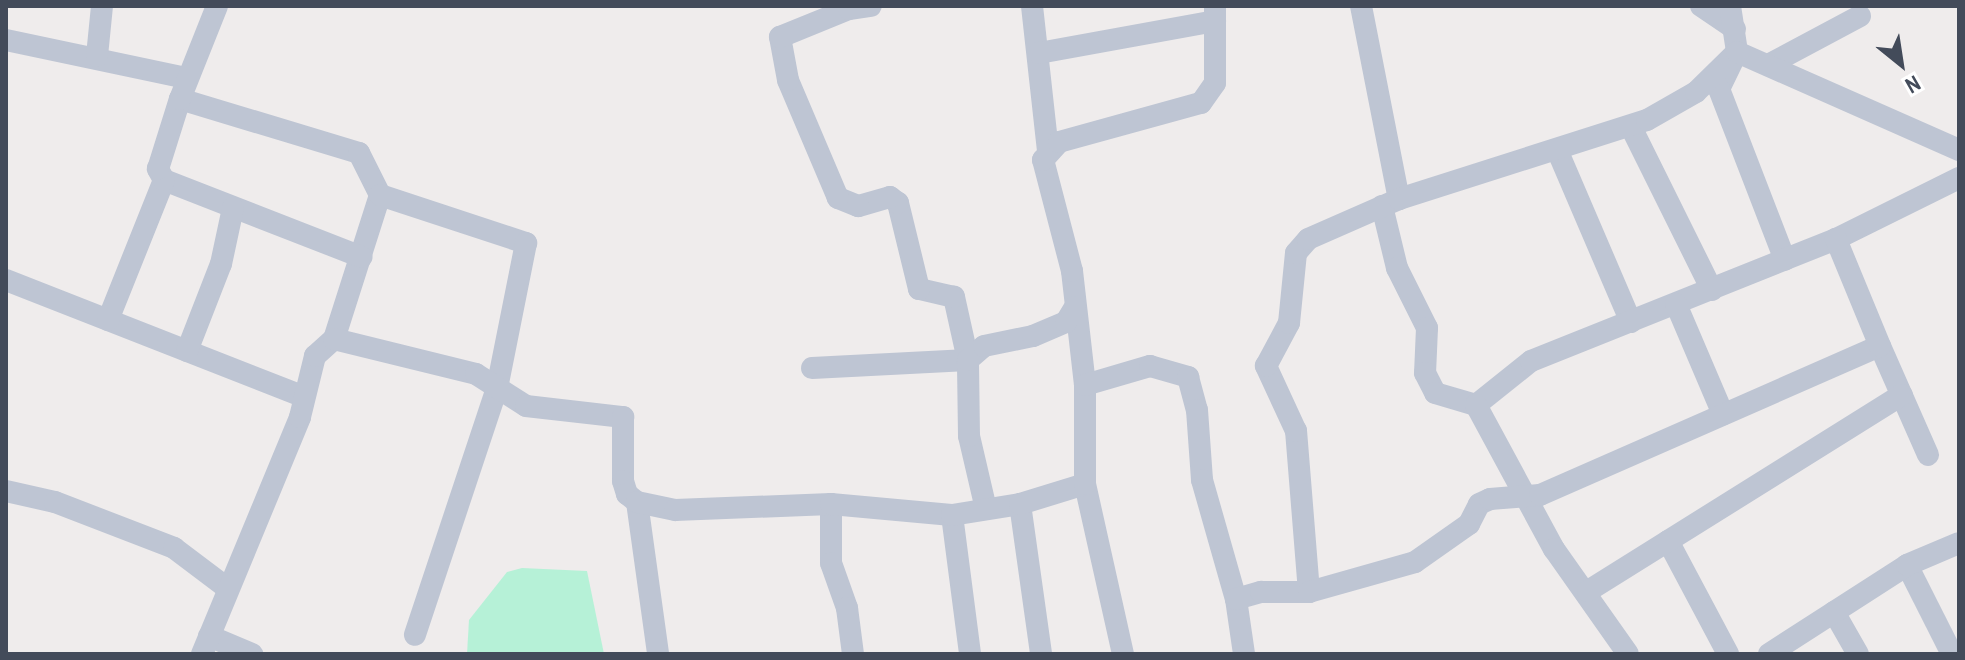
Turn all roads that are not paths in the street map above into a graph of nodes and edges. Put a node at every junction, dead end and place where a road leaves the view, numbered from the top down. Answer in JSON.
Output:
{"nodes":[{"id":1,"x":102,"y":6,"type":"edge"},
{"id":2,"x":217,"y":6,"type":"edge"},
{"id":3,"x":871,"y":6,"type":"edge"},
{"id":4,"x":1032,"y":6,"type":"edge"},
{"id":5,"x":1361,"y":6,"type":"edge"},
{"id":6,"x":1701,"y":6,"type":"edge"},
{"id":7,"x":1730,"y":6,"type":"edge"},
{"id":8,"x":1215,"y":13,"type":"edge"},
{"id":9,"x":1860,"y":16,"type":"dead end"},
{"id":10,"x":1735,"y":29,"type":"junction"},
{"id":11,"x":6,"y":40,"type":"edge"},
{"id":12,"x":1737,"y":52,"type":"junction"},
{"id":13,"x":1039,"y":53,"type":"junction"},
{"id":14,"x":97,"y":56,"type":"junction"},
{"id":15,"x":1770,"y":64,"type":"junction"},
{"id":16,"x":183,"y":89,"type":"junction"},
{"id":17,"x":1631,"y":127,"type":"junction"},
{"id":18,"x":1048,"y":150,"type":"junction"},
{"id":19,"x":1959,"y":150,"type":"edge"},
{"id":20,"x":1558,"y":152,"type":"junction"},
{"id":21,"x":1959,"y":178,"type":"edge"},
{"id":22,"x":164,"y":180,"type":"junction"},
{"id":23,"x":380,"y":195,"type":"junction"},
{"id":24,"x":1391,"y":203,"type":"junction"},
{"id":25,"x":233,"y":208,"type":"junction"},
{"id":26,"x":1836,"y":239,"type":"junction"},
{"id":27,"x":362,"y":257,"type":"junction"},
{"id":28,"x":1785,"y":260,"type":"junction"},
{"id":29,"x":6,"y":280,"type":"edge"},
{"id":30,"x":1712,"y":290,"type":"junction"},
{"id":31,"x":1676,"y":304,"type":"junction"},
{"id":32,"x":1075,"y":307,"type":"junction"},
{"id":33,"x":108,"y":320,"type":"junction"},
{"id":34,"x":1631,"y":322,"type":"junction"},
{"id":35,"x":334,"y":339,"type":"junction"},
{"id":36,"x":1880,"y":346,"type":"junction"},
{"id":37,"x":187,"y":351,"type":"junction"},
{"id":38,"x":968,"y":360,"type":"junction"},
{"id":39,"x":812,"y":368,"type":"dead end"},
{"id":40,"x":1085,"y":385,"type":"junction"},
{"id":41,"x":497,"y":388,"type":"junction"},
{"id":42,"x":1902,"y":395,"type":"junction"},
{"id":43,"x":304,"y":397,"type":"junction"},
{"id":44,"x":1476,"y":405,"type":"junction"},
{"id":45,"x":1723,"y":414,"type":"junction"},
{"id":46,"x":1928,"y":455,"type":"dead end"},
{"id":47,"x":1085,"y":484,"type":"junction"},
{"id":48,"x":6,"y":491,"type":"edge"},
{"id":49,"x":1524,"y":497,"type":"junction"},
{"id":50,"x":637,"y":502,"type":"junction"},
{"id":51,"x":831,"y":504,"type":"junction"},
{"id":52,"x":1020,"y":504,"type":"junction"},
{"id":53,"x":986,"y":509,"type":"junction"},
{"id":54,"x":952,"y":515,"type":"junction"},
{"id":55,"x":1668,"y":541,"type":"junction"},
{"id":56,"x":1959,"y":543,"type":"edge"},
{"id":57,"x":1907,"y":565,"type":"junction"},
{"id":58,"x":227,"y":588,"type":"junction"},
{"id":59,"x":1588,"y":591,"type":"junction"},
{"id":60,"x":1309,"y":592,"type":"junction"},
{"id":61,"x":1236,"y":599,"type":"junction"},
{"id":62,"x":1834,"y":612,"type":"junction"},
{"id":63,"x":415,"y":635,"type":"dead end"},
{"id":64,"x":206,"y":645,"type":"edge"},
{"id":65,"x":252,"y":654,"type":"edge"},
{"id":66,"x":658,"y":654,"type":"edge"},
{"id":67,"x":853,"y":654,"type":"edge"},
{"id":68,"x":970,"y":654,"type":"edge"},
{"id":69,"x":1041,"y":654,"type":"edge"},
{"id":70,"x":1123,"y":654,"type":"edge"},
{"id":71,"x":1244,"y":654,"type":"edge"},
{"id":72,"x":1628,"y":654,"type":"edge"},
{"id":73,"x":1728,"y":654,"type":"edge"},
{"id":74,"x":1769,"y":654,"type":"edge"},
{"id":75,"x":1858,"y":654,"type":"edge"},
{"id":76,"x":1952,"y":654,"type":"edge"}],
"edges":[{"from":1,"to":14,"type":"street"},
{"from":2,"to":16,"type":"street"},
{"from":3,"to":38,"type":"street"},
{"from":4,"to":13,"type":"street"},
{"from":5,"to":24,"type":"street"},
{"from":6,"to":10,"type":"street"},
{"from":7,"to":10,"type":"street"},
{"from":8,"to":13,"type":"street"},
{"from":8,"to":18,"type":"street"},
{"from":9,"to":15,"type":"street"},
{"from":10,"to":12,"type":"street"},
{"from":11,"to":14,"type":"street"},
{"from":12,"to":15,"type":"street"},
{"from":12,"to":17,"type":"street"},
{"from":12,"to":28,"type":"street"},
{"from":13,"to":18,"type":"street"},
{"from":14,"to":16,"type":"street"},
{"from":15,"to":19,"type":"street"},
{"from":16,"to":22,"type":"street"},
{"from":16,"to":23,"type":"street"},
{"from":17,"to":20,"type":"street"},
{"from":17,"to":30,"type":"street"},
{"from":18,"to":32,"type":"street"},
{"from":20,"to":24,"type":"street"},
{"from":20,"to":34,"type":"street"},
{"from":21,"to":26,"type":"street"},
{"from":22,"to":25,"type":"street"},
{"from":22,"to":33,"type":"street"},
{"from":23,"to":27,"type":"street"},
{"from":23,"to":41,"type":"street"},
{"from":24,"to":44,"type":"street"},
{"from":24,"to":60,"type":"street"},
{"from":25,"to":27,"type":"street"},
{"from":25,"to":37,"type":"street"},
{"from":26,"to":28,"type":"street"},
{"from":26,"to":36,"type":"street"},
{"from":27,"to":35,"type":"street"},
{"from":28,"to":30,"type":"street"},
{"from":29,"to":33,"type":"street"},
{"from":30,"to":31,"type":"street"},
{"from":31,"to":34,"type":"street"},
{"from":31,"to":45,"type":"street"},
{"from":32,"to":38,"type":"street"},
{"from":32,"to":40,"type":"street"},
{"from":33,"to":37,"type":"street"},
{"from":34,"to":44,"type":"street"},
{"from":35,"to":41,"type":"street"},
{"from":35,"to":43,"type":"street"},
{"from":36,"to":42,"type":"street"},
{"from":36,"to":45,"type":"street"},
{"from":37,"to":43,"type":"street"},
{"from":38,"to":39,"type":"street"},
{"from":38,"to":53,"type":"street"},
{"from":40,"to":47,"type":"street"},
{"from":40,"to":61,"type":"street"},
{"from":41,"to":50,"type":"street"},
{"from":41,"to":63,"type":"street"},
{"from":42,"to":46,"type":"street"},
{"from":42,"to":55,"type":"street"},
{"from":43,"to":58,"type":"street"},
{"from":44,"to":49,"type":"street"},
{"from":45,"to":49,"type":"street"},
{"from":47,"to":52,"type":"street"},
{"from":47,"to":70,"type":"street"},
{"from":48,"to":58,"type":"street"},
{"from":49,"to":59,"type":"street"},
{"from":49,"to":60,"type":"street"},
{"from":50,"to":51,"type":"street"},
{"from":50,"to":66,"type":"street"},
{"from":51,"to":54,"type":"street"},
{"from":51,"to":67,"type":"street"},
{"from":52,"to":53,"type":"street"},
{"from":52,"to":69,"type":"street"},
{"from":53,"to":54,"type":"street"},
{"from":54,"to":68,"type":"street"},
{"from":55,"to":59,"type":"street"},
{"from":55,"to":73,"type":"street"},
{"from":56,"to":57,"type":"street"},
{"from":57,"to":62,"type":"street"},
{"from":57,"to":76,"type":"street"},
{"from":58,"to":64,"type":"street"},
{"from":59,"to":72,"type":"street"},
{"from":60,"to":61,"type":"street"},
{"from":61,"to":71,"type":"street"},
{"from":62,"to":74,"type":"street"},
{"from":62,"to":75,"type":"street"},
{"from":64,"to":65,"type":"street"}]}
